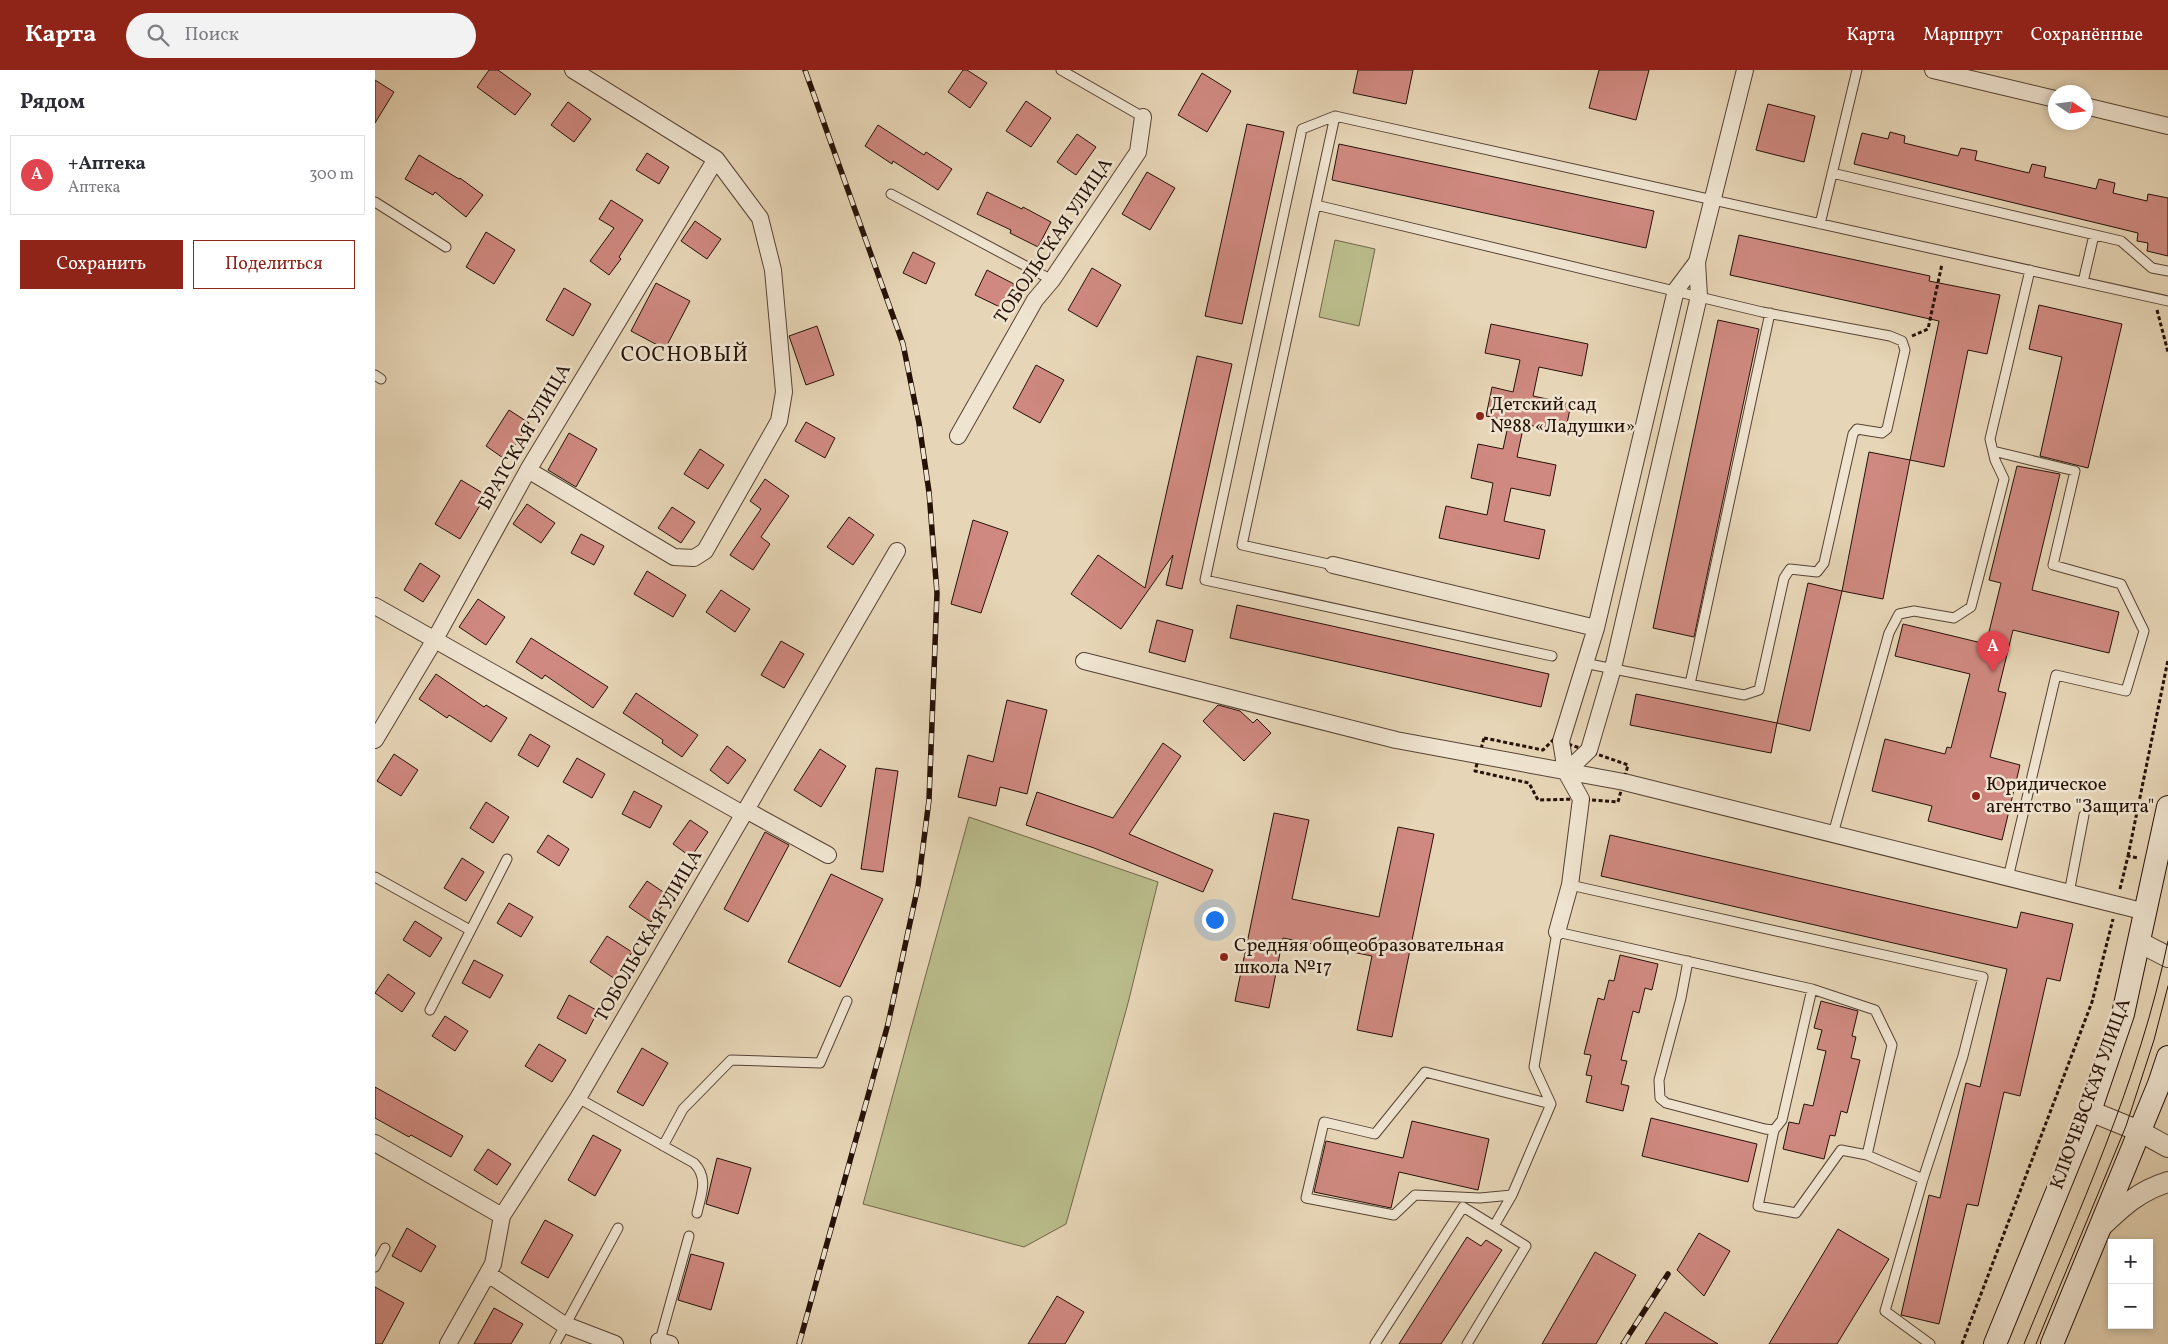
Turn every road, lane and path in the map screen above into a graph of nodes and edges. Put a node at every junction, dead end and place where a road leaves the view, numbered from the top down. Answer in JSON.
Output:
{"nodes":[{"id":1,"x":573,"y":70,"type":"edge"},
{"id":2,"x":1061,"y":70,"type":"edge"},
{"id":3,"x":1745,"y":70,"type":"edge"},
{"id":4,"x":1857,"y":70,"type":"edge"},
{"id":5,"x":1933,"y":70,"type":"edge"},
{"id":6,"x":2048,"y":97,"type":"edge"},
{"id":7,"x":2093,"y":108,"type":"edge"},
{"id":8,"x":1335,"y":116,"type":"junction"},
{"id":9,"x":1143,"y":117,"type":"joint"},
{"id":10,"x":2168,"y":126,"type":"edge"},
{"id":11,"x":716,"y":159,"type":"junction"},
{"id":12,"x":1832,"y":173,"type":"junction"},
{"id":13,"x":891,"y":194,"type":"dead end"},
{"id":14,"x":1713,"y":200,"type":"junction"},
{"id":15,"x":375,"y":202,"type":"edge"},
{"id":16,"x":1316,"y":205,"type":"junction"},
{"id":17,"x":1821,"y":224,"type":"junction"},
{"id":18,"x":2094,"y":235,"type":"junction"},
{"id":19,"x":446,"y":248,"type":"dead end"},
{"id":20,"x":1945,"y":251,"type":"junction"},
{"id":21,"x":1697,"y":262,"type":"junction"},
{"id":22,"x":2030,"y":270,"type":"junction"},
{"id":23,"x":2168,"y":272,"type":"edge"},
{"id":24,"x":1052,"y":280,"type":"junction"},
{"id":25,"x":2083,"y":282,"type":"junction"},
{"id":26,"x":1676,"y":290,"type":"junction"},
{"id":27,"x":1699,"y":296,"type":"junction"},
{"id":28,"x":2154,"y":298,"type":"junction"},
{"id":29,"x":2168,"y":301,"type":"edge"},
{"id":30,"x":1770,"y":313,"type":"junction"},
{"id":31,"x":1902,"y":341,"type":"junction"},
{"id":32,"x":2168,"y":352,"type":"edge"},
{"id":33,"x":958,"y":436,"type":"dead end"},
{"id":34,"x":1993,"y":451,"type":"junction"},
{"id":35,"x":527,"y":470,"type":"junction"},
{"id":36,"x":1632,"y":476,"type":"junction"},
{"id":37,"x":1656,"y":482,"type":"junction"},
{"id":38,"x":897,"y":551,"type":"dead end"},
{"id":39,"x":1333,"y":565,"type":"joint"},
{"id":40,"x":375,"y":606,"type":"edge"},
{"id":41,"x":1596,"y":628,"type":"junction"},
{"id":42,"x":434,"y":640,"type":"junction"},
{"id":43,"x":1553,"y":656,"type":"dead end"},
{"id":44,"x":2168,"y":660,"type":"edge"},
{"id":45,"x":1084,"y":661,"type":"dead end"},
{"id":46,"x":1584,"y":663,"type":"junction"},
{"id":47,"x":1613,"y":668,"type":"junction"},
{"id":48,"x":1690,"y":684,"type":"junction"},
{"id":49,"x":375,"y":740,"type":"edge"},
{"id":50,"x":1567,"y":772,"type":"junction"},
{"id":51,"x":2168,"y":807,"type":"edge"},
{"id":52,"x":744,"y":812,"type":"junction"},
{"id":53,"x":2083,"y":815,"type":"dead end"},
{"id":54,"x":1833,"y":834,"type":"junction"},
{"id":55,"x":828,"y":855,"type":"dead end"},
{"id":56,"x":2128,"y":856,"type":"junction"},
{"id":57,"x":507,"y":859,"type":"dead end"},
{"id":58,"x":2157,"y":862,"type":"junction"},
{"id":59,"x":375,"y":877,"type":"edge"},
{"id":60,"x":2008,"y":878,"type":"junction"},
{"id":61,"x":1570,"y":884,"type":"junction"},
{"id":62,"x":2069,"y":893,"type":"junction"},
{"id":63,"x":2117,"y":905,"type":"junction"},
{"id":64,"x":2146,"y":912,"type":"junction"},
{"id":65,"x":471,"y":930,"type":"junction"},
{"id":66,"x":1557,"y":932,"type":"junction"},
{"id":67,"x":2139,"y":942,"type":"junction"},
{"id":68,"x":2168,"y":957,"type":"edge"},
{"id":69,"x":1688,"y":961,"type":"junction"},
{"id":70,"x":1812,"y":989,"type":"junction"},
{"id":71,"x":847,"y":1001,"type":"dead end"},
{"id":72,"x":430,"y":1010,"type":"dead end"},
{"id":73,"x":2168,"y":1058,"type":"edge"},
{"id":74,"x":577,"y":1098,"type":"junction"},
{"id":75,"x":1551,"y":1104,"type":"junction"},
{"id":76,"x":2090,"y":1111,"type":"junction"},
{"id":77,"x":1774,"y":1130,"type":"junction"},
{"id":78,"x":2139,"y":1131,"type":"junction"},
{"id":79,"x":375,"y":1143,"type":"edge"},
{"id":80,"x":663,"y":1146,"type":"junction"},
{"id":81,"x":2168,"y":1147,"type":"edge"},
{"id":82,"x":1867,"y":1155,"type":"junction"},
{"id":83,"x":1923,"y":1179,"type":"junction"},
{"id":84,"x":2168,"y":1182,"type":"edge"},
{"id":85,"x":1512,"y":1195,"type":"junction"},
{"id":86,"x":697,"y":1213,"type":"dead end"},
{"id":87,"x":502,"y":1216,"type":"junction"},
{"id":88,"x":1494,"y":1226,"type":"junction"},
{"id":89,"x":618,"y":1228,"type":"dead end"},
{"id":90,"x":2098,"y":1230,"type":"junction"},
{"id":91,"x":689,"y":1236,"type":"dead end"},
{"id":92,"x":385,"y":1248,"type":"dead end"},
{"id":93,"x":375,"y":1267,"type":"edge"},
{"id":94,"x":488,"y":1274,"type":"junction"},
{"id":95,"x":663,"y":1343,"type":"edge"},
{"id":96,"x":1927,"y":1343,"type":"edge"},
{"id":97,"x":448,"y":1344,"type":"edge"},
{"id":98,"x":555,"y":1344,"type":"edge"},
{"id":99,"x":615,"y":1344,"type":"edge"},
{"id":100,"x":1375,"y":1344,"type":"edge"},
{"id":101,"x":1467,"y":1344,"type":"edge"},
{"id":102,"x":1962,"y":1344,"type":"edge"},
{"id":103,"x":1995,"y":1344,"type":"edge"},
{"id":104,"x":2052,"y":1344,"type":"edge"}],
"edges":[{"from":1,"to":11,"type":"street"},
{"from":2,"to":9,"type":"lane"},
{"from":3,"to":14,"type":"street"},
{"from":4,"to":12,"type":"lane"},
{"from":5,"to":6,"type":"street"},
{"from":7,"to":10,"type":"street"},
{"from":8,"to":14,"type":"lane"},
{"from":8,"to":16,"type":"lane"},
{"from":8,"to":43,"type":"lane"},
{"from":9,"to":24,"type":"street","name":"ТОБОЛЬСКАЯ УЛИЦА"},
{"from":11,"to":35,"type":"street","name":"БРАТСКАЯ УЛИЦА"},
{"from":11,"to":35,"type":"street"},
{"from":12,"to":17,"type":"lane"},
{"from":12,"to":18,"type":"lane"},
{"from":13,"to":24,"type":"lane"},
{"from":14,"to":17,"type":"lane"},
{"from":14,"to":21,"type":"street"},
{"from":15,"to":19,"type":"lane"},
{"from":16,"to":26,"type":"lane"},
{"from":16,"to":39,"type":"lane"},
{"from":17,"to":20,"type":"lane"},
{"from":18,"to":23,"type":"lane"},
{"from":18,"to":25,"type":"lane"},
{"from":20,"to":22,"type":"lane"},
{"from":20,"to":31,"type":"path"},
{"from":21,"to":26,"type":"street"},
{"from":21,"to":27,"type":"street"},
{"from":22,"to":25,"type":"lane"},
{"from":22,"to":34,"type":"lane"},
{"from":24,"to":33,"type":"street","name":"ТОБОЛЬСКАЯ УЛИЦА"},
{"from":25,"to":28,"type":"lane"},
{"from":26,"to":27,"type":"lane"},
{"from":26,"to":36,"type":"street"},
{"from":27,"to":30,"type":"lane"},
{"from":27,"to":37,"type":"street"},
{"from":28,"to":29,"type":"lane"},
{"from":28,"to":32,"type":"path"},
{"from":30,"to":31,"type":"lane"},
{"from":30,"to":48,"type":"lane"},
{"from":31,"to":48,"type":"lane"},
{"from":34,"to":54,"type":"lane"},
{"from":34,"to":60,"type":"lane"},
{"from":35,"to":42,"type":"street","name":"БРАТСКАЯ УЛИЦА"},
{"from":36,"to":37,"type":"street"},
{"from":36,"to":41,"type":"street"},
{"from":37,"to":47,"type":"street"},
{"from":38,"to":52,"type":"street","name":"ТОБОЛЬСКАЯ УЛИЦА"},
{"from":39,"to":41,"type":"street"},
{"from":40,"to":42,"type":"street"},
{"from":41,"to":46,"type":"street"},
{"from":42,"to":49,"type":"street","name":"БРАТСКАЯ УЛИЦА"},
{"from":42,"to":52,"type":"street"},
{"from":44,"to":56,"type":"path"},
{"from":45,"to":50,"type":"street"},
{"from":46,"to":47,"type":"lane"},
{"from":46,"to":50,"type":"street"},
{"from":47,"to":48,"type":"lane"},
{"from":47,"to":50,"type":"street"},
{"from":50,"to":54,"type":"street"},
{"from":50,"to":61,"type":"street"},
{"from":51,"to":58,"type":"main road","name":"КЛЮЧЕВСКАЯ УЛИЦА"},
{"from":52,"to":55,"type":"street"},
{"from":52,"to":74,"type":"street","name":"ТОБОЛЬСКАЯ УЛИЦА"},
{"from":53,"to":62,"type":"lane"},
{"from":54,"to":60,"type":"street"},
{"from":56,"to":58,"type":"path"},
{"from":56,"to":63,"type":"path"},
{"from":57,"to":65,"type":"lane"},
{"from":58,"to":64,"type":"main road","name":"КЛЮЧЕВСКАЯ УЛИЦА"},
{"from":59,"to":65,"type":"lane"},
{"from":60,"to":62,"type":"street"},
{"from":61,"to":66,"type":"street"},
{"from":61,"to":83,"type":"lane"},
{"from":62,"to":63,"type":"street"},
{"from":63,"to":64,"type":"street"},
{"from":63,"to":102,"type":"path"},
{"from":64,"to":67,"type":"main road","name":"КЛЮЧЕВСКАЯ УЛИЦА"},
{"from":65,"to":72,"type":"lane"},
{"from":66,"to":69,"type":"lane"},
{"from":66,"to":75,"type":"lane"},
{"from":67,"to":68,"type":"street"},
{"from":67,"to":76,"type":"main road","name":"КЛЮЧЕВСКАЯ УЛИЦА"},
{"from":69,"to":70,"type":"lane"},
{"from":69,"to":77,"type":"lane"},
{"from":70,"to":77,"type":"lane"},
{"from":70,"to":82,"type":"lane"},
{"from":71,"to":80,"type":"lane"},
{"from":73,"to":78,"type":"main road"},
{"from":74,"to":80,"type":"lane"},
{"from":74,"to":87,"type":"street","name":"ТОБОЛЬСКАЯ УЛИЦА"},
{"from":75,"to":85,"type":"lane"},
{"from":75,"to":85,"type":"lane"},
{"from":76,"to":78,"type":"street"},
{"from":76,"to":103,"type":"main road","name":"КЛЮЧЕВСКАЯ УЛИЦА"},
{"from":77,"to":82,"type":"lane"},
{"from":78,"to":81,"type":"street"},
{"from":78,"to":90,"type":"main road"},
{"from":79,"to":87,"type":"street"},
{"from":80,"to":86,"type":"lane"},
{"from":82,"to":83,"type":"lane"},
{"from":83,"to":96,"type":"lane"},
{"from":84,"to":90,"type":"street"},
{"from":85,"to":88,"type":"lane"},
{"from":87,"to":94,"type":"street","name":"ТОБОЛЬСКАЯ УЛИЦА"},
{"from":88,"to":100,"type":"lane"},
{"from":88,"to":101,"type":"lane"},
{"from":89,"to":98,"type":"lane"},
{"from":90,"to":104,"type":"main road"},
{"from":91,"to":95,"type":"lane"},
{"from":92,"to":93,"type":"lane"},
{"from":94,"to":97,"type":"street","name":"ТОБОЛЬСКАЯ УЛИЦА"},
{"from":94,"to":99,"type":"street"}]}
